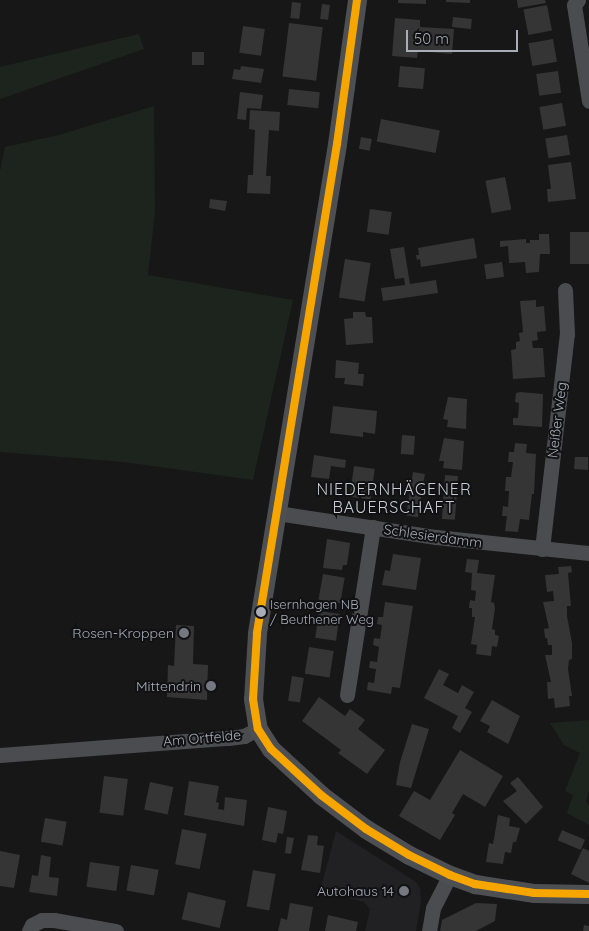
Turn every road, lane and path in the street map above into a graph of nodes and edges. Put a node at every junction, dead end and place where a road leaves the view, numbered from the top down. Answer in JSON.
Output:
{"nodes":[{"id":1,"x":357,"y":0,"type":"edge"},
{"id":2,"x":578,"y":0,"type":"edge"},
{"id":3,"x":589,"y":101,"type":"edge"},
{"id":4,"x":565,"y":290,"type":"dead end"},
{"id":5,"x":277,"y":512,"type":"junction"},
{"id":6,"x":372,"y":527,"type":"junction"},
{"id":7,"x":542,"y":549,"type":"junction"},
{"id":8,"x":589,"y":553,"type":"edge"},
{"id":9,"x":347,"y":695,"type":"dead end"},
{"id":10,"x":258,"y":729,"type":"junction"},
{"id":11,"x":0,"y":755,"type":"edge"},
{"id":12,"x":450,"y":875,"type":"junction"},
{"id":13,"x":589,"y":894,"type":"edge"},
{"id":14,"x":29,"y":931,"type":"edge"},
{"id":15,"x":116,"y":931,"type":"edge"},
{"id":16,"x":429,"y":931,"type":"edge"}],
"edges":[{"from":1,"to":5,"type":"main road"},
{"from":2,"to":3,"type":"street"},
{"from":4,"to":7,"type":"street","name":"Neißer Weg"},
{"from":5,"to":6,"type":"street","name":"Schlesierdamm"},
{"from":5,"to":10,"type":"main road"},
{"from":6,"to":7,"type":"street","name":"Schlesierdamm"},
{"from":6,"to":9,"type":"street"},
{"from":7,"to":8,"type":"street","name":"Schlesierdamm"},
{"from":10,"to":11,"type":"street","name":"Am Ortfelde"},
{"from":10,"to":12,"type":"main road","name":"Am Ortfelde"},
{"from":12,"to":13,"type":"main road","name":"Am Ortfelde"},
{"from":12,"to":16,"type":"street"},
{"from":14,"to":15,"type":"street"}]}
